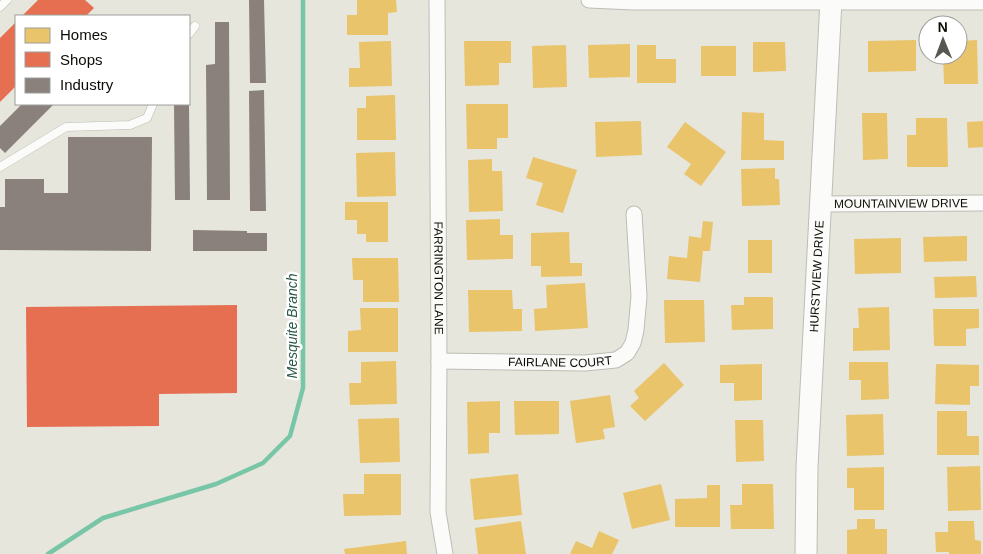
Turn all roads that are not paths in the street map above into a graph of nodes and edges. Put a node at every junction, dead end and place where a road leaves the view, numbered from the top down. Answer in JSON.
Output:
{"nodes":[{"id":1,"x":7,"y":0,"type":"edge"},
{"id":2,"x":437,"y":0,"type":"edge"},
{"id":3,"x":589,"y":0,"type":"edge"},
{"id":4,"x":831,"y":1,"type":"edge"},
{"id":5,"x":983,"y":2,"type":"edge"},
{"id":6,"x":0,"y":7,"type":"edge"},
{"id":7,"x":195,"y":26,"type":"dead end"},
{"id":8,"x":190,"y":33,"type":"edge"},
{"id":9,"x":153,"y":105,"type":"edge"},
{"id":10,"x":0,"y":168,"type":"edge"},
{"id":11,"x":983,"y":203,"type":"edge"},
{"id":12,"x":820,"y":204,"type":"junction"},
{"id":13,"x":634,"y":214,"type":"dead end"},
{"id":14,"x":439,"y":361,"type":"junction"},
{"id":15,"x":445,"y":554,"type":"edge"},
{"id":16,"x":806,"y":554,"type":"edge"}],
"edges":[{"from":1,"to":6,"type":"lane"},
{"from":2,"to":14,"type":"street","name":"FARRINGTON LANE"},
{"from":3,"to":4,"type":"street"},
{"from":4,"to":5,"type":"street"},
{"from":4,"to":12,"type":"street","name":"HURSTVIEW DRIVE"},
{"from":7,"to":8,"type":"lane"},
{"from":9,"to":10,"type":"lane"},
{"from":11,"to":12,"type":"street","name":"MOUNTAINVIEW DRIVE"},
{"from":12,"to":16,"type":"street","name":"HURSTVIEW DRIVE"},
{"from":13,"to":14,"type":"street","name":"FAIRLANE COURT"},
{"from":14,"to":15,"type":"street","name":"FARRINGTON LANE"}]}
